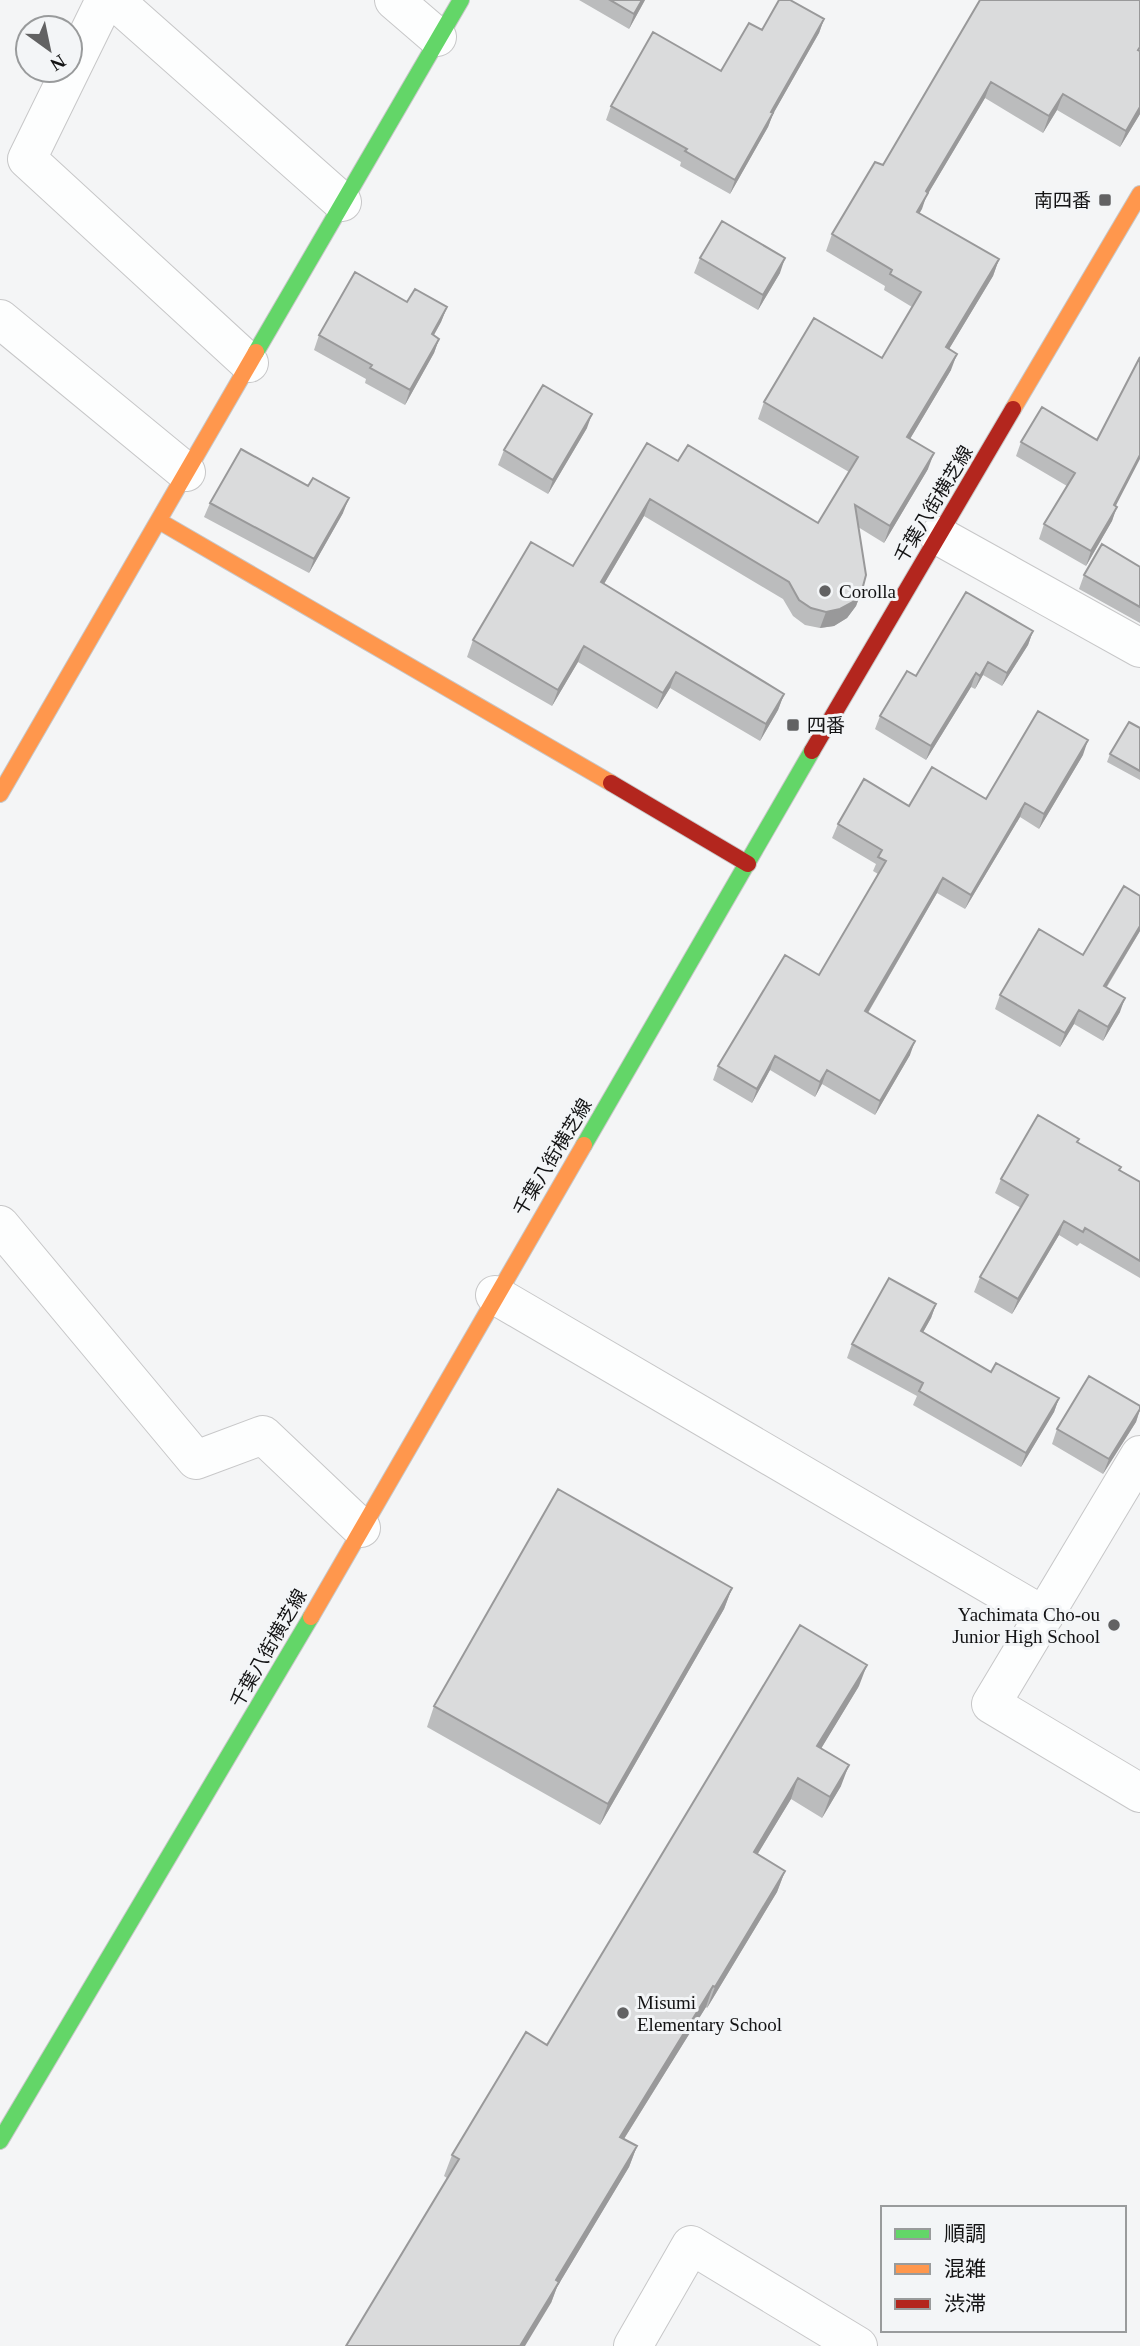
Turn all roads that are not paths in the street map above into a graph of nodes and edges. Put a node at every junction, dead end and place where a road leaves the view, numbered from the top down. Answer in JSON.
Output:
{"nodes":[{"id":1,"x":105,"y":0,"type":"edge"},
{"id":2,"x":114,"y":0,"type":"edge"},
{"id":3,"x":394,"y":0,"type":"edge"},
{"id":4,"x":461,"y":0,"type":"edge"},
{"id":5,"x":437,"y":37,"type":"junction"},
{"id":6,"x":1140,"y":194,"type":"edge"},
{"id":7,"x":342,"y":202,"type":"junction"},
{"id":8,"x":0,"y":319,"type":"edge"},
{"id":9,"x":249,"y":363,"type":"junction"},
{"id":10,"x":186,"y":472,"type":"junction"},
{"id":11,"x":159,"y":521,"type":"junction"},
{"id":12,"x":939,"y":536,"type":"junction"},
{"id":13,"x":1140,"y":648,"type":"edge"},
{"id":14,"x":0,"y":794,"type":"edge"},
{"id":15,"x":748,"y":864,"type":"junction"},
{"id":16,"x":0,"y":1225,"type":"edge"},
{"id":17,"x":495,"y":1295,"type":"junction"},
{"id":18,"x":1140,"y":1455,"type":"edge"},
{"id":19,"x":361,"y":1528,"type":"junction"},
{"id":20,"x":1044,"y":1616,"type":"junction"},
{"id":21,"x":1140,"y":1793,"type":"edge"},
{"id":22,"x":0,"y":2141,"type":"edge"},
{"id":23,"x":633,"y":2346,"type":"edge"},
{"id":24,"x":858,"y":2346,"type":"edge"}],
"edges":[{"from":1,"to":9,"type":"street"},
{"from":2,"to":7,"type":"street"},
{"from":3,"to":5,"type":"street"},
{"from":4,"to":5,"type":"main road"},
{"from":5,"to":7,"type":"main road"},
{"from":6,"to":12,"type":"main road","name":"千葉八街横芝線"},
{"from":7,"to":9,"type":"main road"},
{"from":8,"to":10,"type":"street"},
{"from":9,"to":10,"type":"main road"},
{"from":10,"to":11,"type":"main road"},
{"from":11,"to":14,"type":"main road"},
{"from":11,"to":15,"type":"main road"},
{"from":12,"to":13,"type":"street"},
{"from":12,"to":15,"type":"main road","name":"千葉八街横芝線"},
{"from":15,"to":17,"type":"main road","name":"千葉八街横芝線"},
{"from":16,"to":19,"type":"street"},
{"from":17,"to":19,"type":"main road","name":"千葉八街横芝線"},
{"from":17,"to":20,"type":"street"},
{"from":18,"to":20,"type":"street"},
{"from":19,"to":22,"type":"main road","name":"千葉八街横芝線"},
{"from":20,"to":21,"type":"street"},
{"from":23,"to":24,"type":"street"}]}
